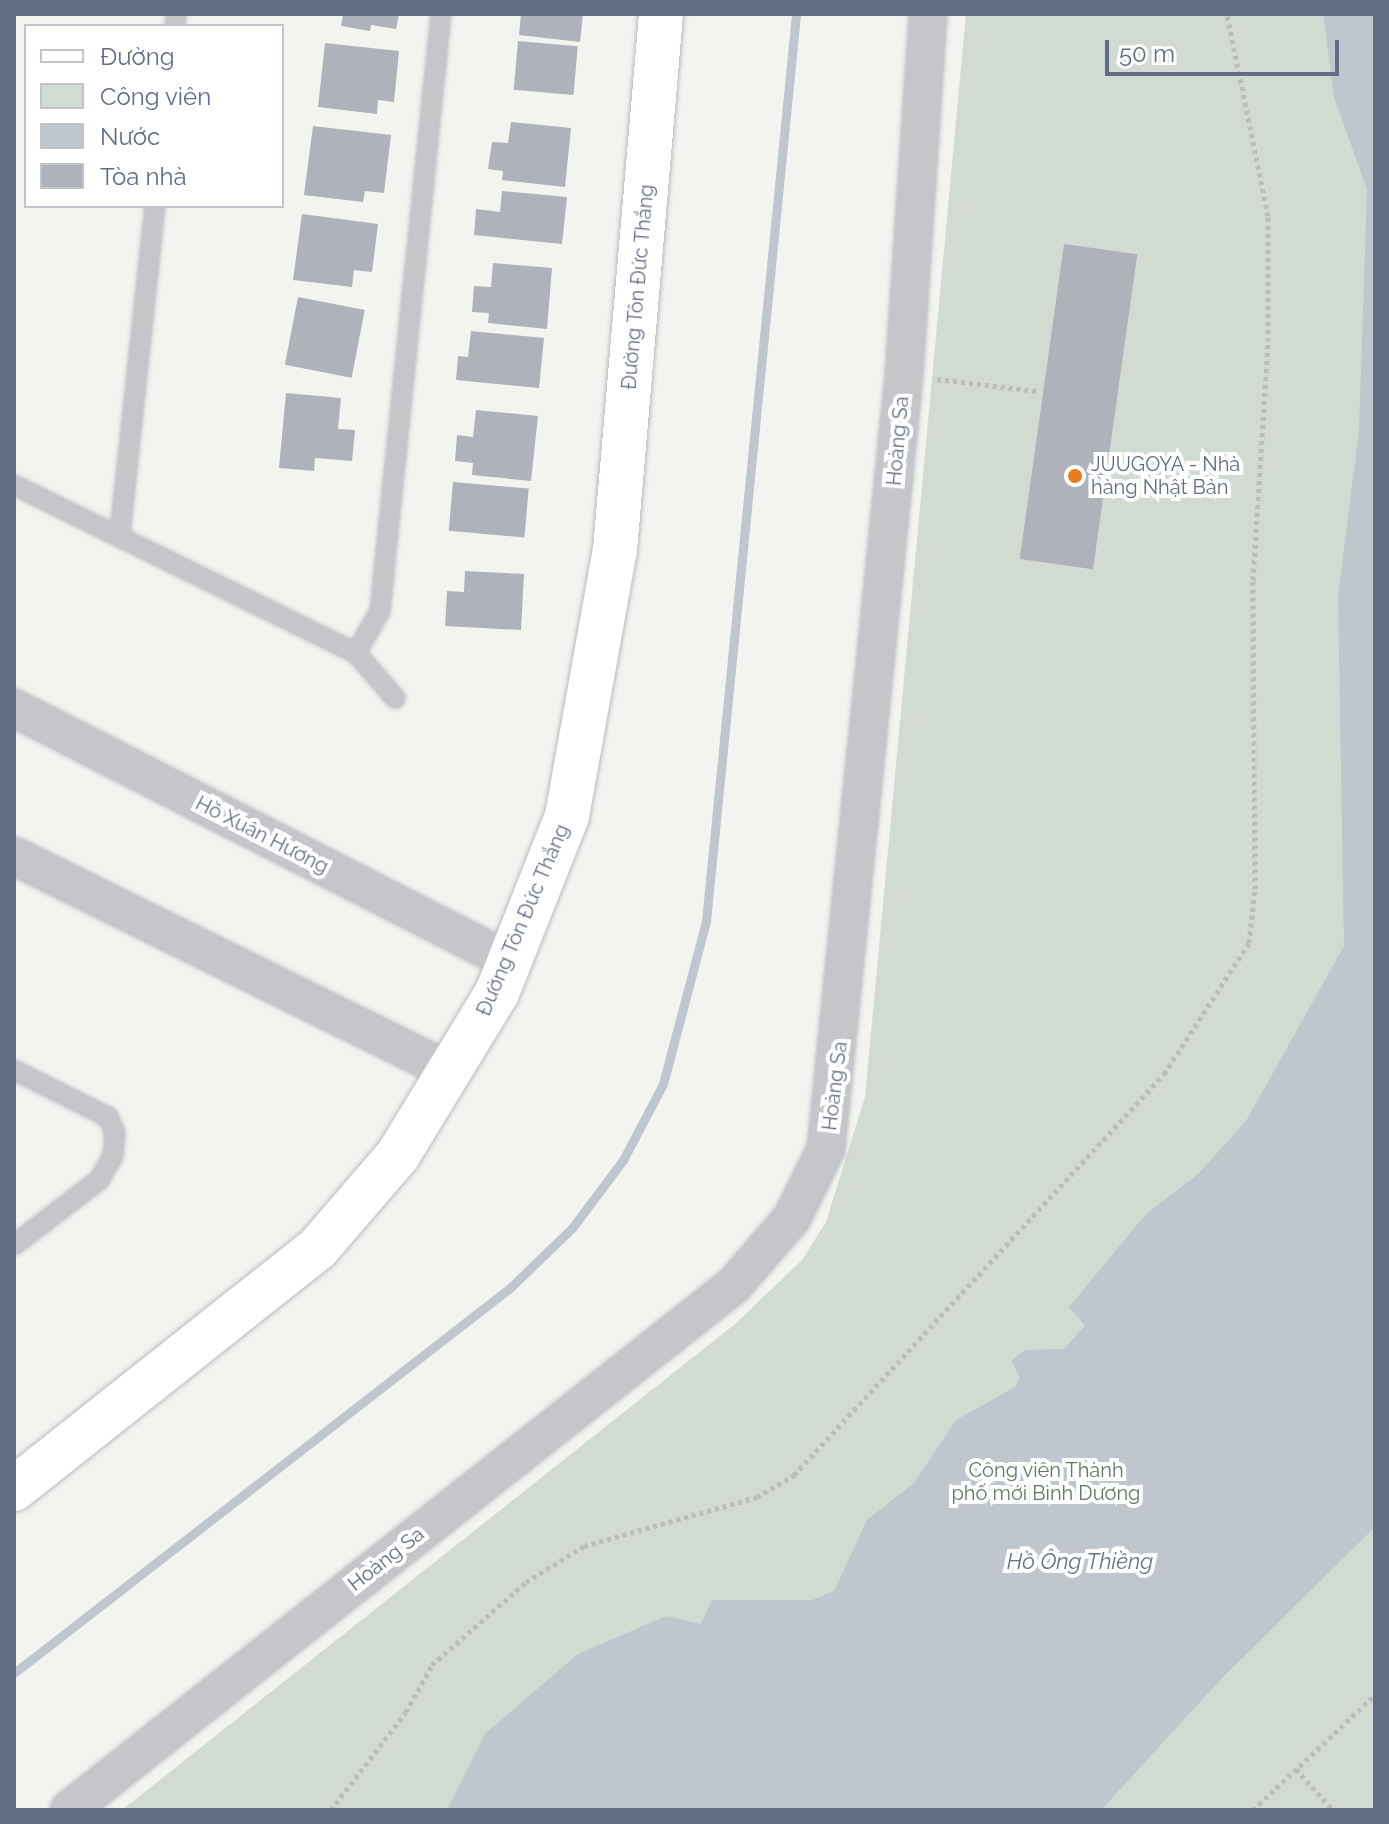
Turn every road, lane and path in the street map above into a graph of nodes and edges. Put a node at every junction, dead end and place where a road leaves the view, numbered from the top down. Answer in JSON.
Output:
{"nodes":[{"id":1,"x":441,"y":14,"type":"edge"},
{"id":2,"x":661,"y":14,"type":"edge"},
{"id":3,"x":928,"y":14,"type":"edge"},
{"id":4,"x":1227,"y":14,"type":"edge"},
{"id":5,"x":155,"y":208,"type":"edge"},
{"id":6,"x":904,"y":376,"type":"junction"},
{"id":7,"x":1038,"y":391,"type":"dead end"},
{"id":8,"x":14,"y":485,"type":"edge"},
{"id":9,"x":120,"y":533,"type":"junction"},
{"id":10,"x":356,"y":653,"type":"junction"},
{"id":11,"x":395,"y":698,"type":"dead end"},
{"id":12,"x":14,"y":708,"type":"edge"},
{"id":13,"x":14,"y":856,"type":"edge"},
{"id":14,"x":509,"y":961,"type":"junction"},
{"id":15,"x":14,"y":1070,"type":"edge"},
{"id":16,"x":452,"y":1072,"type":"junction"},
{"id":17,"x":14,"y":1245,"type":"edge"},
{"id":18,"x":14,"y":1489,"type":"edge"},
{"id":19,"x":1375,"y":1695,"type":"edge"},
{"id":20,"x":1296,"y":1769,"type":"junction"},
{"id":21,"x":69,"y":1810,"type":"edge"},
{"id":22,"x":331,"y":1810,"type":"edge"},
{"id":23,"x":1253,"y":1810,"type":"edge"},
{"id":24,"x":1333,"y":1810,"type":"edge"}],
"edges":[{"from":1,"to":10,"type":"lane"},
{"from":2,"to":14,"type":"street","name":"Đường Tôn Đức Thắng"},
{"from":3,"to":6,"type":"street","name":"Hoàng Sa"},
{"from":4,"to":22,"type":"path"},
{"from":5,"to":9,"type":"lane"},
{"from":6,"to":7,"type":"path"},
{"from":6,"to":21,"type":"street","name":"Hoàng Sa"},
{"from":8,"to":9,"type":"lane"},
{"from":9,"to":10,"type":"lane"},
{"from":10,"to":11,"type":"lane"},
{"from":12,"to":14,"type":"street","name":"Hồ Xuân Hương"},
{"from":13,"to":16,"type":"street"},
{"from":14,"to":16,"type":"street","name":"Đường Tôn Đức Thắng"},
{"from":15,"to":17,"type":"lane"},
{"from":16,"to":18,"type":"street","name":"Đường Tôn Đức Thắng"},
{"from":19,"to":20,"type":"path"},
{"from":20,"to":23,"type":"path"},
{"from":20,"to":24,"type":"path"}]}
